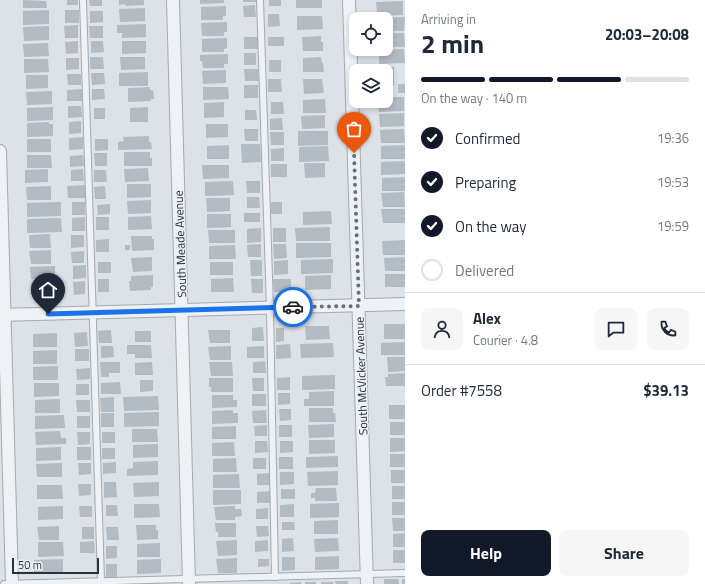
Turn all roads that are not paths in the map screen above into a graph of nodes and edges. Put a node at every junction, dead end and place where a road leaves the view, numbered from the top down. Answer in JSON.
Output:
{"nodes":[{"id":1,"x":83,"y":0,"type":"edge"},
{"id":2,"x":173,"y":0,"type":"edge"},
{"id":3,"x":260,"y":0,"type":"edge"},
{"id":4,"x":349,"y":0,"type":"edge"},
{"id":5,"x":0,"y":152,"type":"edge"},
{"id":6,"x":405,"y":304,"type":"edge"},
{"id":7,"x":359,"y":306,"type":"junction"},
{"id":8,"x":270,"y":308,"type":"junction"},
{"id":9,"x":182,"y":310,"type":"junction"},
{"id":10,"x":92,"y":312,"type":"junction"},
{"id":11,"x":2,"y":315,"type":"edge"},
{"id":12,"x":405,"y":573,"type":"edge"},
{"id":13,"x":275,"y":576,"type":"junction"},
{"id":14,"x":367,"y":579,"type":"edge"},
{"id":15,"x":101,"y":581,"type":"junction"},
{"id":16,"x":189,"y":581,"type":"edge"},
{"id":17,"x":4,"y":584,"type":"edge"},
{"id":18,"x":12,"y":584,"type":"edge"}],
"edges":[{"from":1,"to":10,"type":"lane"},
{"from":2,"to":9,"type":"street","name":"South Meade Avenue"},
{"from":3,"to":8,"type":"lane"},
{"from":4,"to":7,"type":"street","name":"South McVicker Avenue"},
{"from":5,"to":11,"type":"street"},
{"from":6,"to":7,"type":"street"},
{"from":7,"to":8,"type":"street"},
{"from":7,"to":14,"type":"street","name":"South McVicker Avenue"},
{"from":8,"to":9,"type":"street"},
{"from":8,"to":13,"type":"lane"},
{"from":9,"to":10,"type":"street"},
{"from":9,"to":16,"type":"street","name":"South Meade Avenue"},
{"from":10,"to":11,"type":"street"},
{"from":10,"to":15,"type":"lane"},
{"from":11,"to":18,"type":"street"},
{"from":12,"to":14,"type":"lane"},
{"from":13,"to":14,"type":"lane"},
{"from":13,"to":16,"type":"lane"},
{"from":15,"to":16,"type":"lane"},
{"from":15,"to":18,"type":"lane"},
{"from":17,"to":18,"type":"lane"}]}
